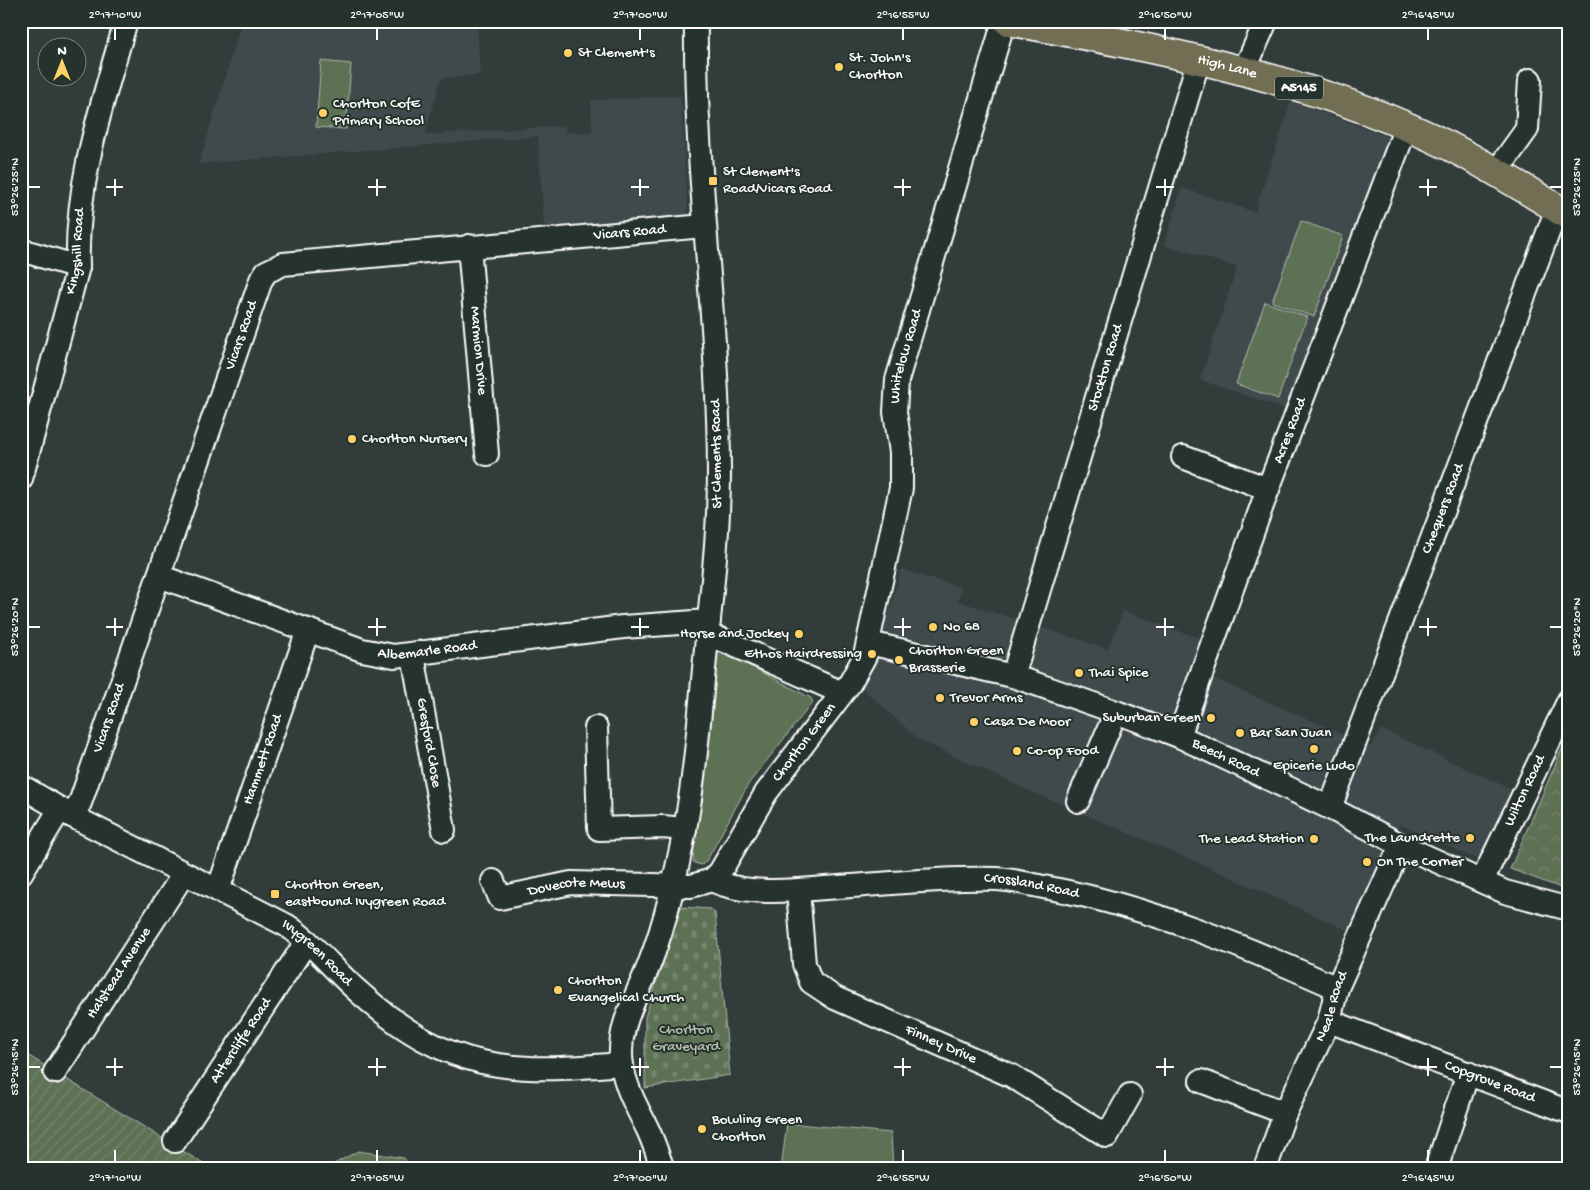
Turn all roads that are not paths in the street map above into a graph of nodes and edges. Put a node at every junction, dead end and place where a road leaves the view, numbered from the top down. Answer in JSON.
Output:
{"nodes":[{"id":1,"x":126,"y":21,"type":"edge"},
{"id":2,"x":696,"y":21,"type":"edge"},
{"id":3,"x":1006,"y":21,"type":"edge"},
{"id":4,"x":1266,"y":21,"type":"edge"},
{"id":5,"x":1199,"y":59,"type":"junction"},
{"id":6,"x":1244,"y":71,"type":"junction"},
{"id":7,"x":1530,"y":80,"type":"dead end"},
{"id":8,"x":1406,"y":127,"type":"junction"},
{"id":9,"x":1497,"y":171,"type":"junction"},
{"id":10,"x":1563,"y":212,"type":"edge"},
{"id":11,"x":704,"y":226,"type":"junction"},
{"id":12,"x":469,"y":246,"type":"junction"},
{"id":13,"x":21,"y":250,"type":"edge"},
{"id":14,"x":78,"y":267,"type":"junction"},
{"id":15,"x":29,"y":422,"type":"edge"},
{"id":16,"x":486,"y":454,"type":"dead end"},
{"id":17,"x":1183,"y":457,"type":"dead end"},
{"id":18,"x":21,"y":480,"type":"edge"},
{"id":19,"x":1268,"y":489,"type":"junction"},
{"id":20,"x":159,"y":576,"type":"junction"},
{"id":21,"x":708,"y":629,"type":"junction"},
{"id":22,"x":308,"y":630,"type":"junction"},
{"id":23,"x":869,"y":643,"type":"junction"},
{"id":24,"x":413,"y":655,"type":"junction"},
{"id":25,"x":1013,"y":676,"type":"junction"},
{"id":26,"x":841,"y":694,"type":"junction"},
{"id":27,"x":1569,"y":700,"type":"edge"},
{"id":28,"x":1116,"y":712,"type":"junction"},
{"id":29,"x":596,"y":728,"type":"dead end"},
{"id":30,"x":1179,"y":736,"type":"junction"},
{"id":31,"x":21,"y":786,"type":"edge"},
{"id":32,"x":1078,"y":801,"type":"dead end"},
{"id":33,"x":1330,"y":808,"type":"junction"},
{"id":34,"x":66,"y":813,"type":"junction"},
{"id":35,"x":685,"y":829,"type":"junction"},
{"id":36,"x":444,"y":830,"type":"dead end"},
{"id":37,"x":1401,"y":845,"type":"junction"},
{"id":38,"x":21,"y":873,"type":"edge"},
{"id":39,"x":183,"y":874,"type":"junction"},
{"id":40,"x":712,"y":880,"type":"junction"},
{"id":41,"x":493,"y":881,"type":"dead end"},
{"id":42,"x":1482,"y":881,"type":"junction"},
{"id":43,"x":673,"y":884,"type":"junction"},
{"id":44,"x":218,"y":890,"type":"junction"},
{"id":45,"x":798,"y":890,"type":"junction"},
{"id":46,"x":1569,"y":909,"type":"edge"},
{"id":47,"x":307,"y":941,"type":"junction"},
{"id":48,"x":1337,"y":988,"type":"junction"},
{"id":49,"x":1329,"y":1020,"type":"junction"},
{"id":50,"x":621,"y":1064,"type":"junction"},
{"id":51,"x":55,"y":1072,"type":"dead end"},
{"id":52,"x":1468,"y":1073,"type":"junction"},
{"id":53,"x":1201,"y":1081,"type":"dead end"},
{"id":54,"x":1130,"y":1095,"type":"dead end"},
{"id":55,"x":1569,"y":1112,"type":"edge"},
{"id":56,"x":1285,"y":1113,"type":"junction"},
{"id":57,"x":175,"y":1141,"type":"dead end"},
{"id":58,"x":663,"y":1169,"type":"edge"},
{"id":59,"x":1265,"y":1169,"type":"edge"},
{"id":60,"x":1436,"y":1169,"type":"edge"}],
"edges":[{"from":1,"to":14,"type":"street","name":"Kingshill Road"},
{"from":2,"to":11,"type":"street","name":"St Clements Road"},
{"from":3,"to":5,"type":"main road","name":"High Lane","number":"A5145"},
{"from":3,"to":23,"type":"street","name":"Whitelow Road"},
{"from":4,"to":6,"type":"street"},
{"from":5,"to":6,"type":"main road","name":"High Lane","number":"A5145"},
{"from":5,"to":25,"type":"street","name":"Stockton Road"},
{"from":6,"to":8,"type":"main road","name":"High Lane","number":"A5145"},
{"from":7,"to":9,"type":"street"},
{"from":8,"to":9,"type":"main road","name":"High Lane","number":"A5145"},
{"from":8,"to":19,"type":"street","name":"Acres Road"},
{"from":9,"to":10,"type":"main road","name":"High Lane","number":"A5145"},
{"from":10,"to":33,"type":"street","name":"Chequers Road"},
{"from":11,"to":12,"type":"street","name":"Vicars Road"},
{"from":11,"to":21,"type":"street","name":"St Clements Road"},
{"from":12,"to":16,"type":"street","name":"Marmion Drive"},
{"from":12,"to":20,"type":"street","name":"Vicars Road"},
{"from":13,"to":14,"type":"street"},
{"from":14,"to":15,"type":"street","name":"Kingshill Road"},
{"from":15,"to":18,"type":"street","name":"Kingshill Road"},
{"from":17,"to":19,"type":"street"},
{"from":19,"to":30,"type":"street","name":"Acres Road"},
{"from":20,"to":22,"type":"street","name":"Albemarle Road"},
{"from":20,"to":34,"type":"street","name":"Vicars Road"},
{"from":21,"to":24,"type":"street","name":"Albemarle Road"},
{"from":21,"to":26,"type":"street","name":"Chorlton Green"},
{"from":21,"to":35,"type":"street","name":"St Clements Road"},
{"from":22,"to":24,"type":"street","name":"Albemarle Road"},
{"from":22,"to":44,"type":"street","name":"Hammett Road"},
{"from":23,"to":25,"type":"street","name":"Beech Road"},
{"from":23,"to":26,"type":"street","name":"Whitelow Road"},
{"from":24,"to":36,"type":"street","name":"Gresford Close"},
{"from":25,"to":28,"type":"street","name":"Beech Road"},
{"from":26,"to":40,"type":"street","name":"Chorlton Green"},
{"from":27,"to":42,"type":"street","name":"Wilton Road"},
{"from":28,"to":30,"type":"street","name":"Beech Road"},
{"from":28,"to":32,"type":"street"},
{"from":29,"to":35,"type":"street"},
{"from":30,"to":33,"type":"street","name":"Beech Road"},
{"from":31,"to":34,"type":"street","name":"Ivygreen Road"},
{"from":33,"to":37,"type":"street","name":"Beech Road"},
{"from":34,"to":38,"type":"street","name":"Vicars Road"},
{"from":34,"to":39,"type":"street","name":"Ivygreen Road"},
{"from":35,"to":43,"type":"street","name":"St Clements Road"},
{"from":37,"to":42,"type":"street","name":"Beech Road"},
{"from":37,"to":48,"type":"street","name":"Neale Road"},
{"from":39,"to":44,"type":"street","name":"Ivygreen Road"},
{"from":39,"to":51,"type":"street","name":"Halstead Avenue"},
{"from":40,"to":43,"type":"street"},
{"from":40,"to":45,"type":"street","name":"Crossland Road"},
{"from":41,"to":43,"type":"street","name":"Dovecote Mews"},
{"from":42,"to":46,"type":"street","name":"Beech Road"},
{"from":43,"to":50,"type":"street","name":"St Clements Road"},
{"from":44,"to":47,"type":"street","name":"Ivygreen Road"},
{"from":45,"to":48,"type":"street","name":"Crossland Road"},
{"from":45,"to":54,"type":"street","name":"Finney Drive"},
{"from":47,"to":50,"type":"street","name":"Ivygreen Road"},
{"from":47,"to":57,"type":"street","name":"Attercliffe Road"},
{"from":48,"to":49,"type":"street","name":"Neale Road"},
{"from":49,"to":52,"type":"street","name":"Copgrove Road"},
{"from":49,"to":56,"type":"street","name":"Neale Road"},
{"from":50,"to":58,"type":"street"},
{"from":52,"to":55,"type":"street","name":"Copgrove Road"},
{"from":52,"to":60,"type":"street"},
{"from":53,"to":56,"type":"street"},
{"from":56,"to":59,"type":"street","name":"Neale Road"}]}
